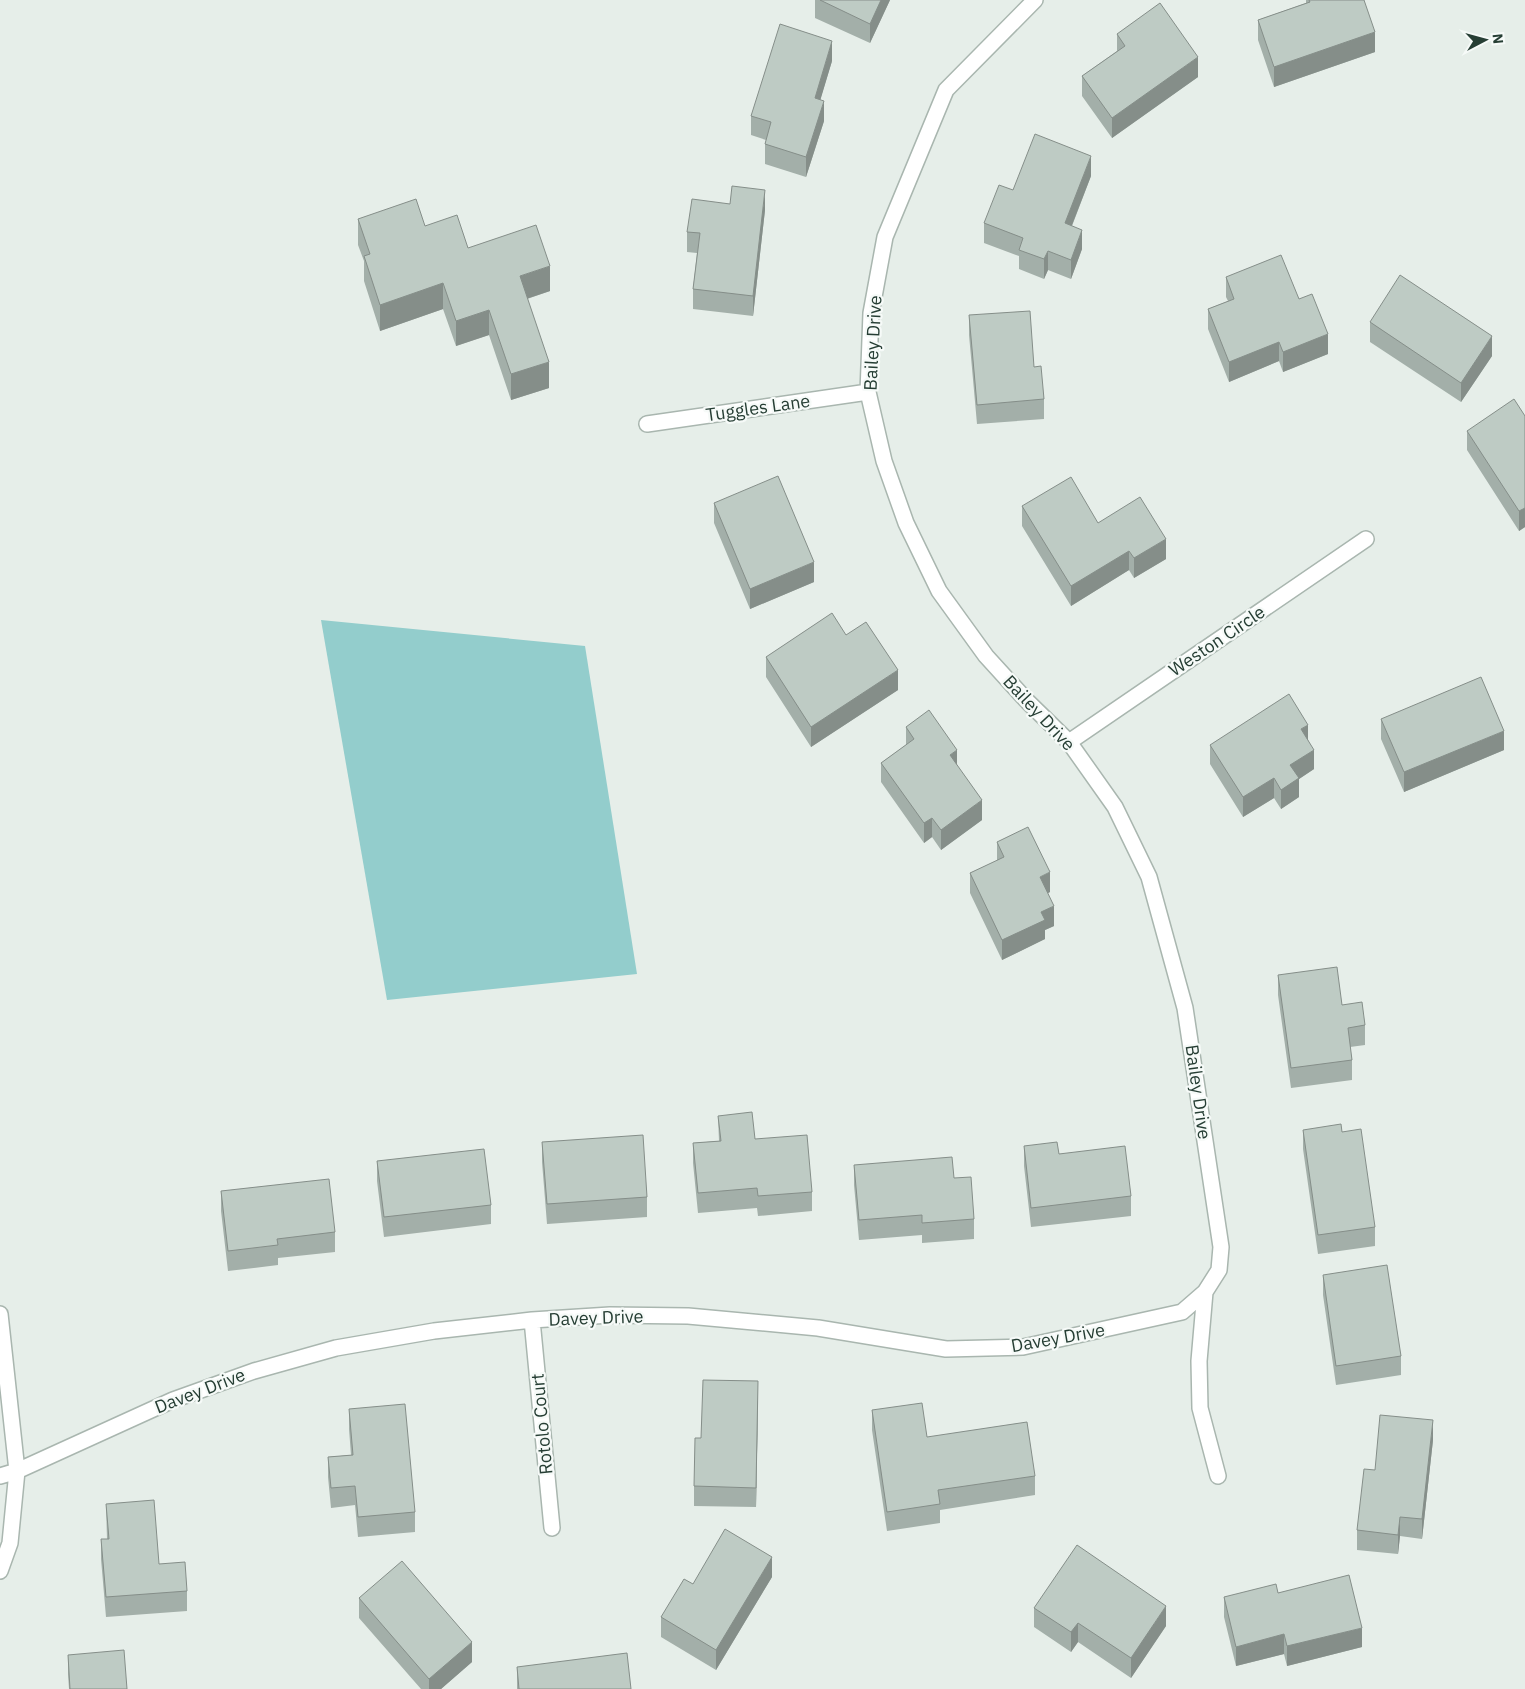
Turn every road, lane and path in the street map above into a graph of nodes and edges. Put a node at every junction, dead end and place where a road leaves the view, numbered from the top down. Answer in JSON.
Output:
{"nodes":[{"id":1,"x":1035,"y":0,"type":"edge"},
{"id":2,"x":868,"y":392,"type":"junction"},
{"id":3,"x":647,"y":424,"type":"dead end"},
{"id":4,"x":1366,"y":539,"type":"dead end"},
{"id":5,"x":1069,"y":742,"type":"junction"},
{"id":6,"x":1205,"y":1292,"type":"junction"},
{"id":7,"x":0,"y":1314,"type":"edge"},
{"id":8,"x":532,"y":1320,"type":"junction"},
{"id":9,"x":17,"y":1471,"type":"junction"},
{"id":10,"x":0,"y":1476,"type":"edge"},
{"id":11,"x":1218,"y":1476,"type":"dead end"},
{"id":12,"x":552,"y":1528,"type":"dead end"},
{"id":13,"x":0,"y":1571,"type":"edge"}],
"edges":[{"from":1,"to":2,"type":"street","name":"Bailey Drive"},
{"from":2,"to":3,"type":"street","name":"Tuggles Lane"},
{"from":2,"to":5,"type":"street","name":"Bailey Drive"},
{"from":4,"to":5,"type":"street","name":"Weston Circle"},
{"from":5,"to":6,"type":"street","name":"Bailey Drive"},
{"from":6,"to":8,"type":"street","name":"Davey Drive"},
{"from":6,"to":11,"type":"street","name":"Bailey Drive"},
{"from":7,"to":9,"type":"street"},
{"from":8,"to":9,"type":"street","name":"Davey Drive"},
{"from":8,"to":12,"type":"street","name":"Rotolo Court"},
{"from":9,"to":10,"type":"street","name":"Davey Drive"},
{"from":9,"to":13,"type":"street"}]}
